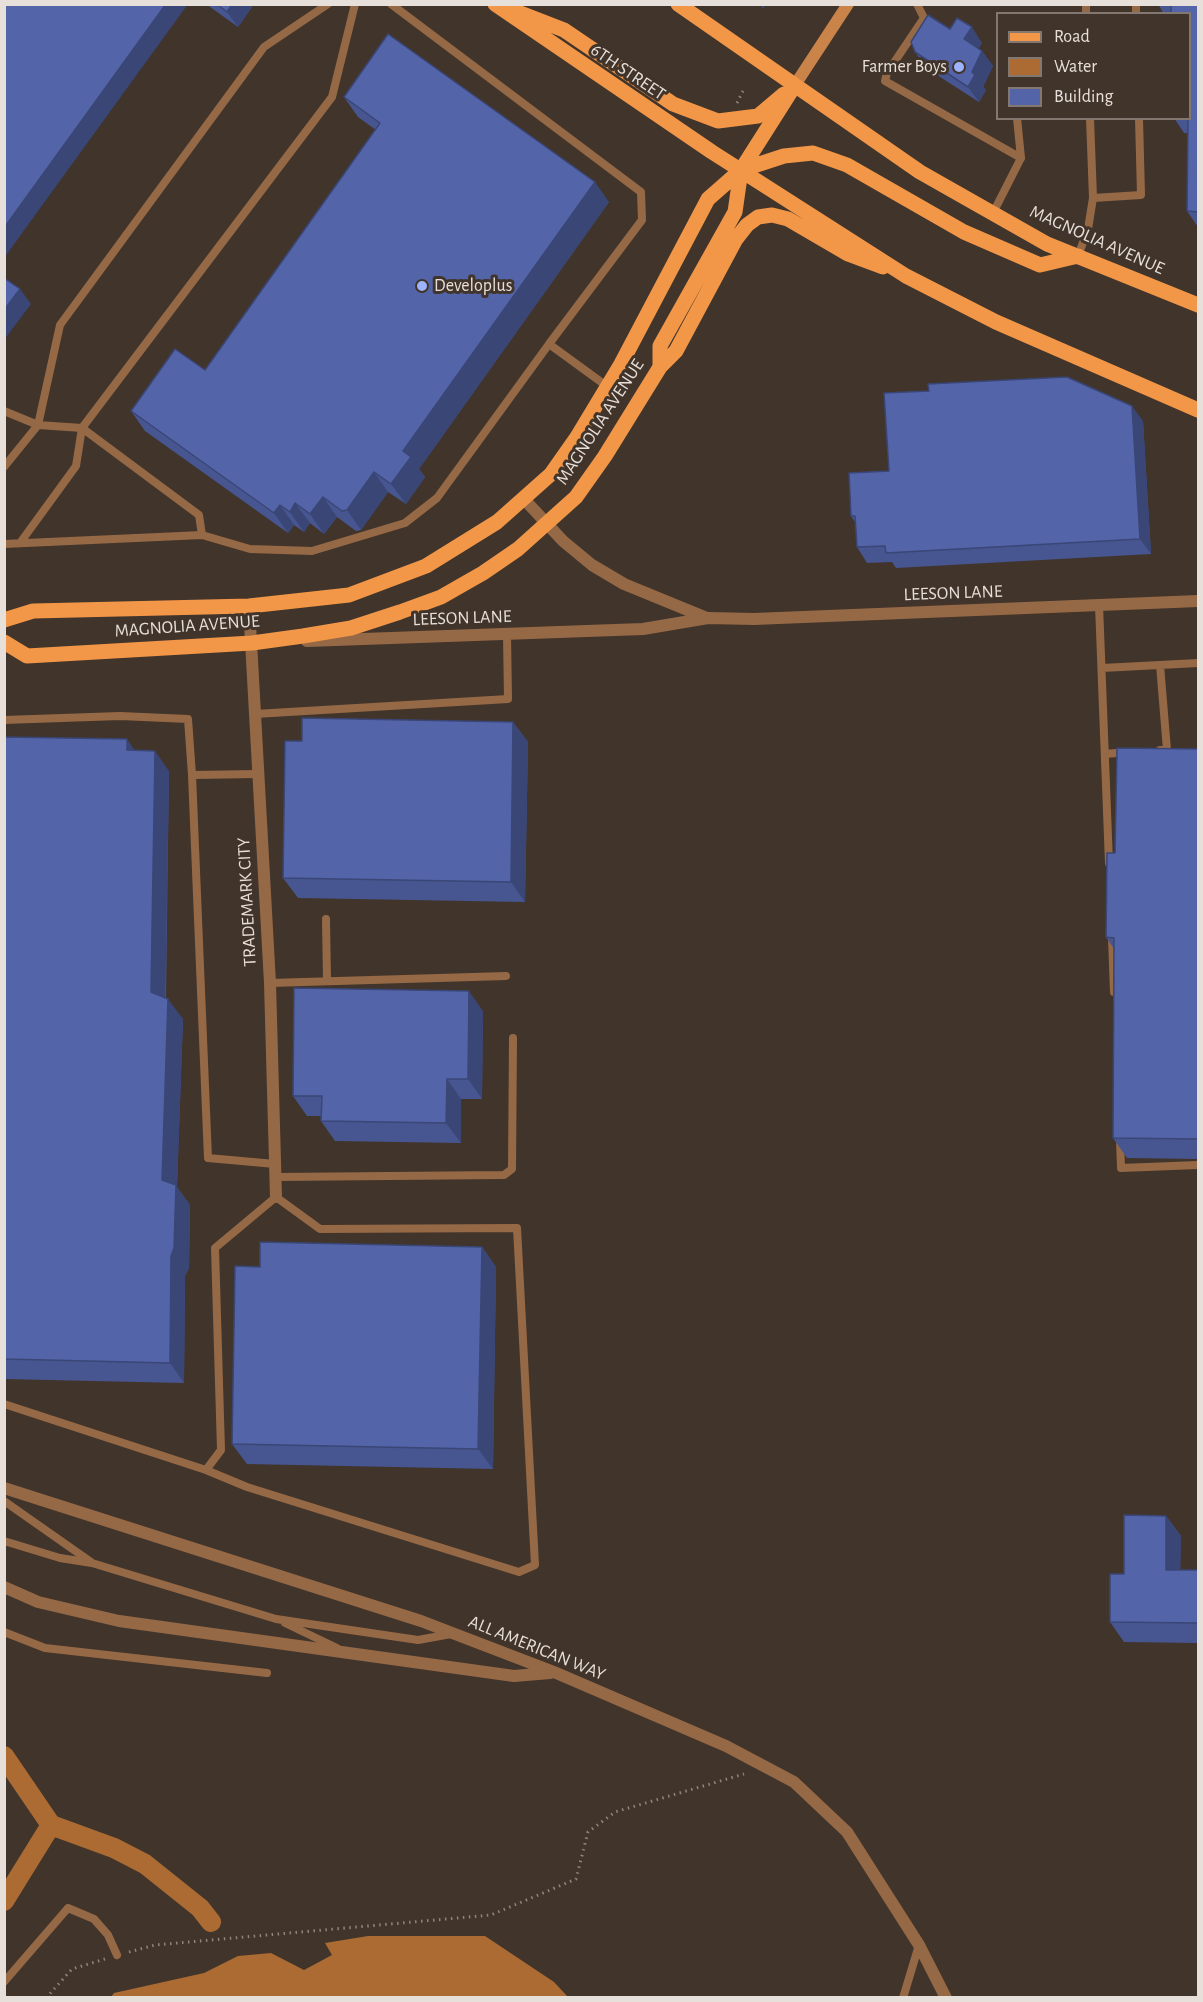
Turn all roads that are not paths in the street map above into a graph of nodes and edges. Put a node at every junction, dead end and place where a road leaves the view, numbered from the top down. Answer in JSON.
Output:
{"nodes":[{"id":1,"x":328,"y":4,"type":"edge"},
{"id":2,"x":356,"y":4,"type":"edge"},
{"id":3,"x":391,"y":4,"type":"edge"},
{"id":4,"x":496,"y":4,"type":"edge"},
{"id":5,"x":678,"y":4,"type":"edge"},
{"id":6,"x":848,"y":4,"type":"edge"},
{"id":7,"x":917,"y":4,"type":"edge"},
{"id":8,"x":795,"y":85,"type":"junction"},
{"id":9,"x":1017,"y":120,"type":"edge"},
{"id":10,"x":1090,"y":120,"type":"edge"},
{"id":11,"x":1139,"y":120,"type":"edge"},
{"id":12,"x":1021,"y":158,"type":"junction"},
{"id":13,"x":741,"y":170,"type":"junction"},
{"id":14,"x":1093,"y":198,"type":"junction"},
{"id":15,"x":993,"y":213,"type":"junction"},
{"id":16,"x":1078,"y":256,"type":"junction"},
{"id":17,"x":906,"y":276,"type":"junction"},
{"id":18,"x":1198,"y":305,"type":"edge"},
{"id":19,"x":549,"y":344,"type":"junction"},
{"id":20,"x":660,"y":367,"type":"junction"},
{"id":21,"x":608,"y":387,"type":"junction"},
{"id":22,"x":1198,"y":410,"type":"edge"},
{"id":23,"x":4,"y":411,"type":"edge"},
{"id":24,"x":38,"y":425,"type":"junction"},
{"id":25,"x":82,"y":428,"type":"junction"},
{"id":26,"x":4,"y":467,"type":"edge"},
{"id":27,"x":524,"y":498,"type":"junction"},
{"id":28,"x":546,"y":524,"type":"junction"},
{"id":29,"x":202,"y":535,"type":"junction"},
{"id":30,"x":20,"y":543,"type":"junction"},
{"id":31,"x":4,"y":544,"type":"edge"},
{"id":32,"x":1198,"y":601,"type":"edge"},
{"id":33,"x":1099,"y":605,"type":"junction"},
{"id":34,"x":249,"y":606,"type":"junction"},
{"id":35,"x":708,"y":618,"type":"junction"},
{"id":36,"x":4,"y":620,"type":"edge"},
{"id":37,"x":507,"y":635,"type":"junction"},
{"id":38,"x":4,"y":642,"type":"edge"},
{"id":39,"x":252,"y":643,"type":"junction"},
{"id":40,"x":1198,"y":663,"type":"edge"},
{"id":41,"x":1160,"y":665,"type":"junction"},
{"id":42,"x":1102,"y":668,"type":"junction"},
{"id":43,"x":255,"y":714,"type":"junction"},
{"id":44,"x":4,"y":720,"type":"edge"},
{"id":45,"x":1146,"y":751,"type":"edge"},
{"id":46,"x":1136,"y":752,"type":"edge"},
{"id":47,"x":1105,"y":754,"type":"junction"},
{"id":48,"x":257,"y":774,"type":"junction"},
{"id":49,"x":192,"y":775,"type":"junction"},
{"id":50,"x":1110,"y":871,"type":"edge"},
{"id":51,"x":326,"y":919,"type":"dead end"},
{"id":52,"x":1112,"y":931,"type":"edge"},
{"id":53,"x":506,"y":976,"type":"dead end"},
{"id":54,"x":327,"y":981,"type":"junction"},
{"id":55,"x":270,"y":983,"type":"junction"},
{"id":56,"x":1115,"y":1002,"type":"edge"},
{"id":57,"x":513,"y":1038,"type":"dead end"},
{"id":58,"x":1120,"y":1132,"type":"edge"},
{"id":59,"x":275,"y":1164,"type":"junction"},
{"id":60,"x":1198,"y":1165,"type":"edge"},
{"id":61,"x":275,"y":1177,"type":"junction"},
{"id":62,"x":276,"y":1197,"type":"junction"},
{"id":63,"x":4,"y":1404,"type":"edge"},
{"id":64,"x":206,"y":1470,"type":"junction"},
{"id":65,"x":4,"y":1488,"type":"edge"},
{"id":66,"x":4,"y":1501,"type":"edge"},
{"id":67,"x":4,"y":1540,"type":"edge"},
{"id":68,"x":92,"y":1563,"type":"junction"},
{"id":69,"x":4,"y":1587,"type":"edge"},
{"id":70,"x":276,"y":1619,"type":"junction"},
{"id":71,"x":4,"y":1632,"type":"edge"},
{"id":72,"x":453,"y":1634,"type":"junction"},
{"id":73,"x":345,"y":1652,"type":"junction"},
{"id":74,"x":554,"y":1672,"type":"junction"},
{"id":75,"x":267,"y":1673,"type":"dead end"},
{"id":76,"x":919,"y":1945,"type":"junction"},
{"id":77,"x":117,"y":1956,"type":"road end"},
{"id":78,"x":4,"y":1982,"type":"edge"},
{"id":79,"x":903,"y":1998,"type":"edge"},
{"id":80,"x":946,"y":1998,"type":"edge"}],
"edges":[{"from":1,"to":24,"type":"lane"},
{"from":2,"to":25,"type":"lane"},
{"from":3,"to":19,"type":"lane"},
{"from":4,"to":8,"type":"main road"},
{"from":4,"to":13,"type":"main road","name":"6TH STREET"},
{"from":5,"to":8,"type":"main road"},
{"from":6,"to":8,"type":"main road"},
{"from":7,"to":12,"type":"lane"},
{"from":8,"to":13,"type":"main road","name":"MAGNOLIA AVENUE"},
{"from":8,"to":15,"type":"main road","name":"MAGNOLIA AVENUE"},
{"from":9,"to":12,"type":"lane"},
{"from":10,"to":14,"type":"lane"},
{"from":11,"to":14,"type":"lane"},
{"from":12,"to":15,"type":"lane"},
{"from":13,"to":16,"type":"main road"},
{"from":13,"to":17,"type":"main road"},
{"from":13,"to":20,"type":"main road","name":"MAGNOLIA AVENUE"},
{"from":13,"to":21,"type":"main road","name":"MAGNOLIA AVENUE"},
{"from":14,"to":16,"type":"lane"},
{"from":15,"to":16,"type":"main road","name":"MAGNOLIA AVENUE"},
{"from":16,"to":18,"type":"main road","name":"MAGNOLIA AVENUE"},
{"from":17,"to":20,"type":"main road"},
{"from":17,"to":22,"type":"main road"},
{"from":19,"to":21,"type":"lane"},
{"from":19,"to":29,"type":"lane"},
{"from":20,"to":28,"type":"main road","name":"MAGNOLIA AVENUE"},
{"from":21,"to":27,"type":"main road","name":"MAGNOLIA AVENUE"},
{"from":23,"to":24,"type":"lane"},
{"from":24,"to":25,"type":"lane"},
{"from":24,"to":26,"type":"lane"},
{"from":25,"to":29,"type":"lane"},
{"from":25,"to":30,"type":"lane"},
{"from":27,"to":28,"type":"street","name":"LEESON LANE"},
{"from":27,"to":34,"type":"main road","name":"MAGNOLIA AVENUE"},
{"from":28,"to":35,"type":"street","name":"LEESON LANE"},
{"from":28,"to":39,"type":"main road","name":"MAGNOLIA AVENUE"},
{"from":29,"to":30,"type":"lane"},
{"from":30,"to":31,"type":"lane"},
{"from":32,"to":33,"type":"street","name":"LEESON LANE"},
{"from":33,"to":35,"type":"street","name":"LEESON LANE"},
{"from":33,"to":42,"type":"lane"},
{"from":34,"to":36,"type":"main road","name":"MAGNOLIA AVENUE"},
{"from":34,"to":39,"type":"street","name":"TRADEMARK CITY"},
{"from":35,"to":37,"type":"street","name":"LEESON LANE"},
{"from":37,"to":39,"type":"street","name":"LEESON LANE"},
{"from":37,"to":43,"type":"lane"},
{"from":38,"to":39,"type":"main road","name":"MAGNOLIA AVENUE"},
{"from":39,"to":43,"type":"street","name":"TRADEMARK CITY"},
{"from":40,"to":41,"type":"lane"},
{"from":41,"to":42,"type":"lane"},
{"from":41,"to":45,"type":"lane"},
{"from":42,"to":47,"type":"lane"},
{"from":43,"to":48,"type":"street","name":"TRADEMARK CITY"},
{"from":44,"to":49,"type":"lane"},
{"from":46,"to":47,"type":"lane"},
{"from":47,"to":50,"type":"lane"},
{"from":48,"to":49,"type":"lane"},
{"from":48,"to":55,"type":"street","name":"TRADEMARK CITY"},
{"from":49,"to":59,"type":"lane"},
{"from":51,"to":54,"type":"lane"},
{"from":52,"to":56,"type":"lane"},
{"from":53,"to":54,"type":"lane"},
{"from":54,"to":55,"type":"lane"},
{"from":55,"to":59,"type":"street","name":"TRADEMARK CITY"},
{"from":57,"to":61,"type":"lane"},
{"from":58,"to":60,"type":"lane"},
{"from":59,"to":61,"type":"street","name":"TRADEMARK CITY"},
{"from":61,"to":62,"type":"street","name":"TRADEMARK CITY"},
{"from":62,"to":64,"type":"lane"},
{"from":62,"to":64,"type":"lane"},
{"from":63,"to":64,"type":"lane"},
{"from":65,"to":72,"type":"street","name":"ALL AMERICAN WAY"},
{"from":66,"to":68,"type":"lane"},
{"from":67,"to":68,"type":"lane"},
{"from":68,"to":70,"type":"lane"},
{"from":69,"to":73,"type":"street"},
{"from":70,"to":72,"type":"lane"},
{"from":70,"to":73,"type":"lane"},
{"from":71,"to":75,"type":"lane"},
{"from":72,"to":74,"type":"street","name":"ALL AMERICAN WAY"},
{"from":73,"to":74,"type":"street"},
{"from":74,"to":76,"type":"street","name":"ALL AMERICAN WAY"},
{"from":76,"to":79,"type":"lane"},
{"from":76,"to":80,"type":"street","name":"ALL AMERICAN WAY"},
{"from":77,"to":78,"type":"lane"}]}
